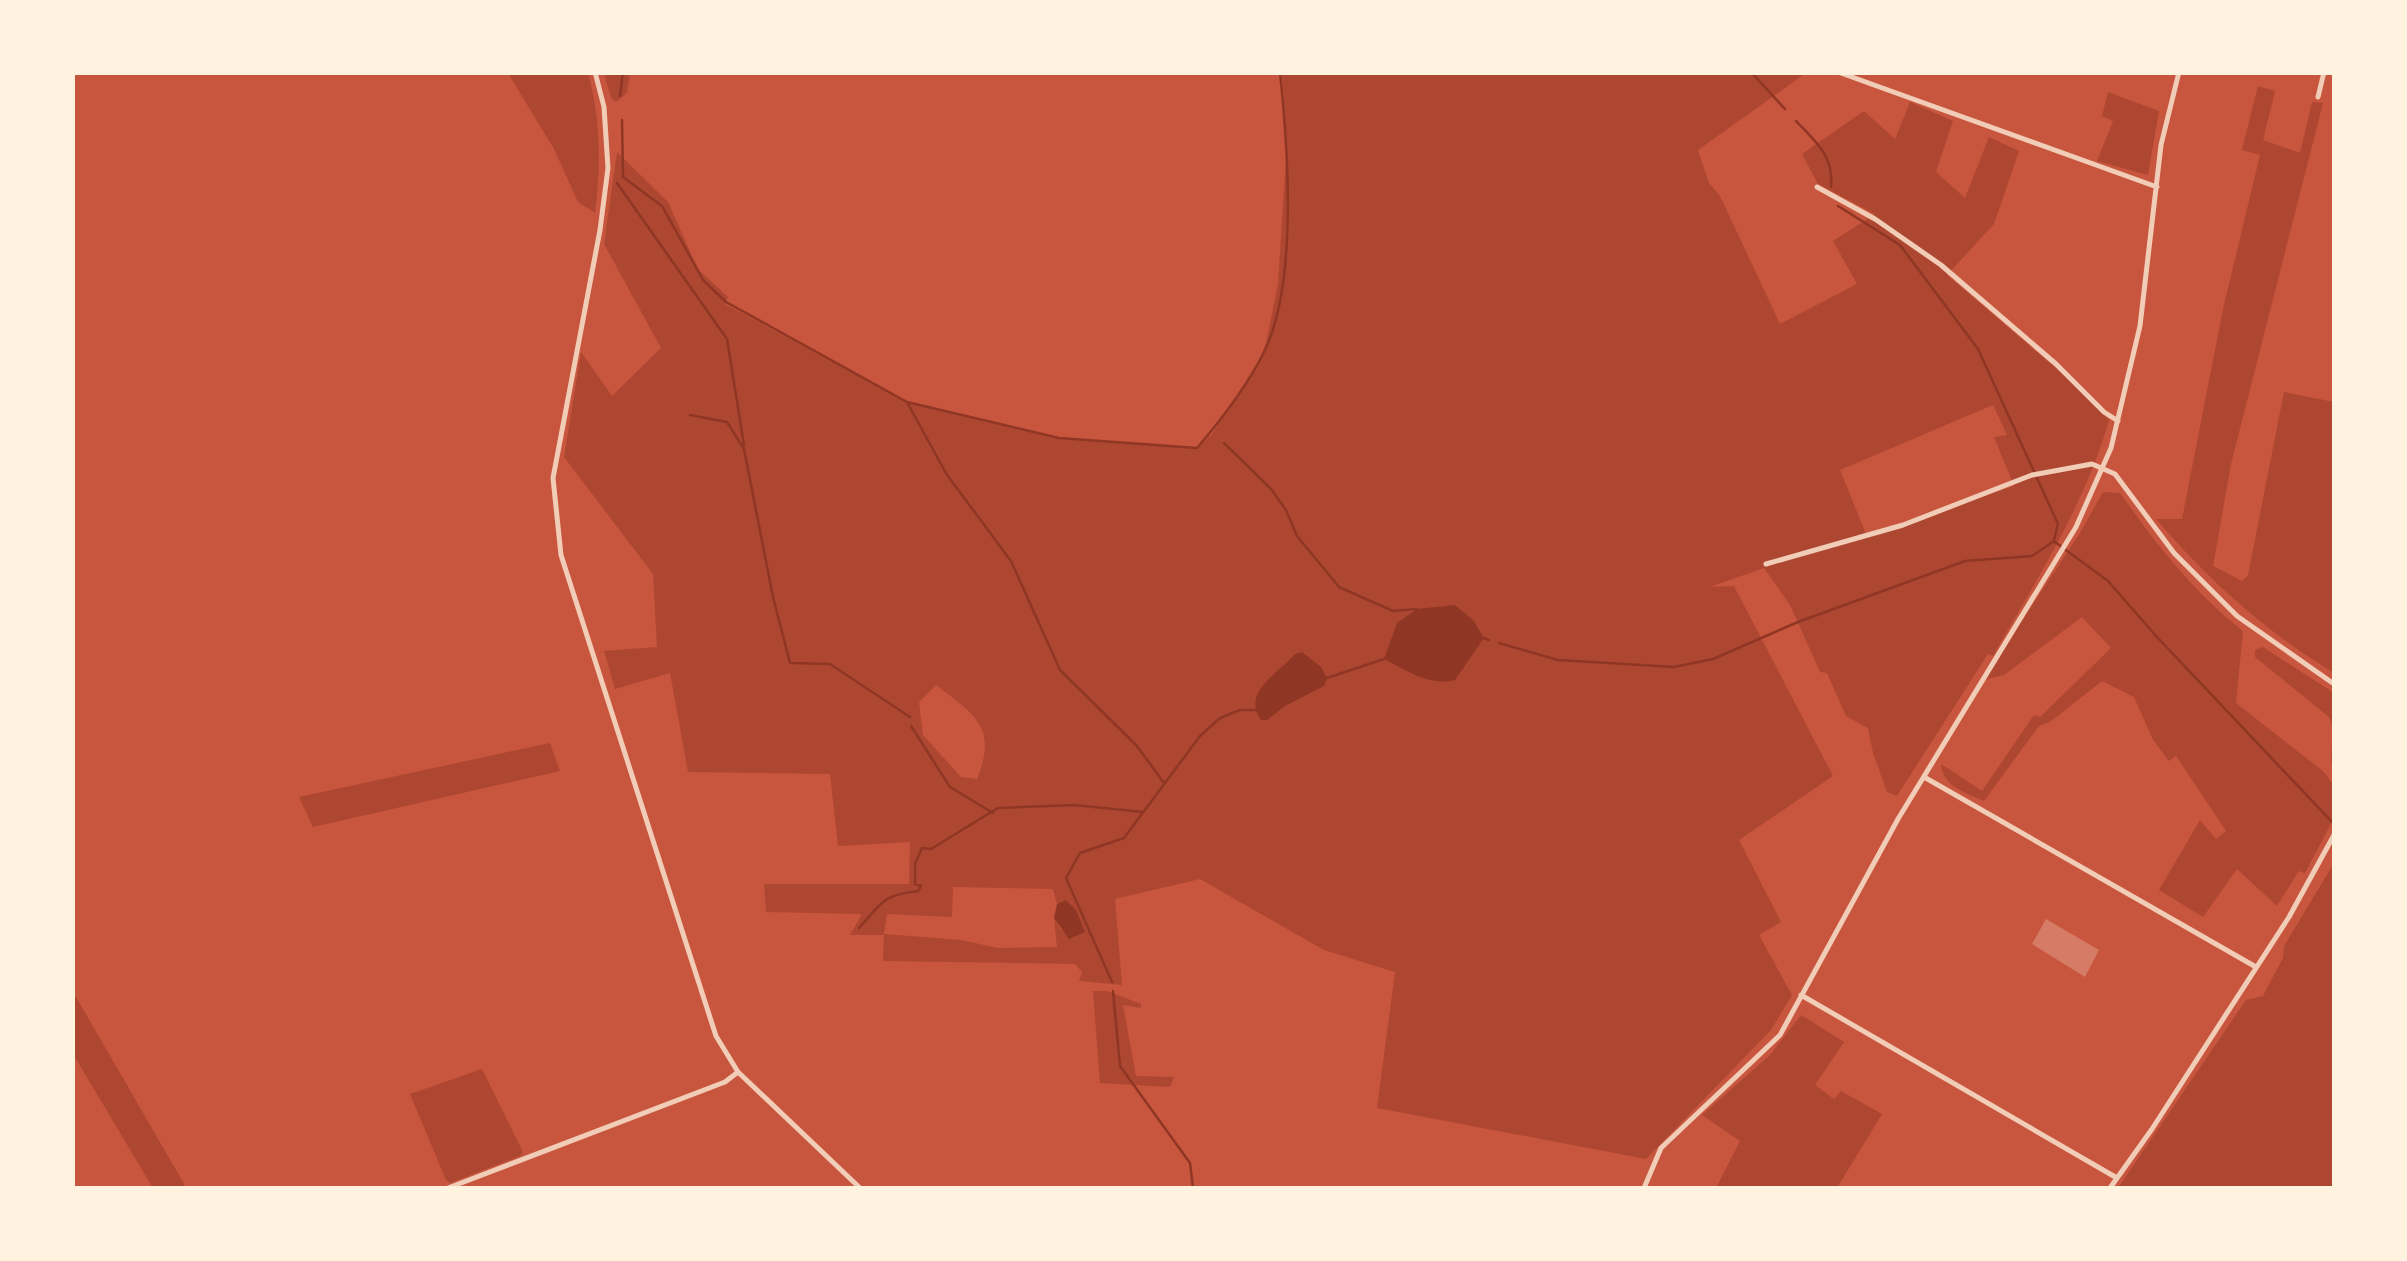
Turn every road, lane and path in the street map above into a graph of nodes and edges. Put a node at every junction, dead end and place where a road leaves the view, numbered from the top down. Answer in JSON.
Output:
{"nodes":[{"id":1,"x":596,"y":72,"type":"edge"},
{"id":2,"x":1838,"y":72,"type":"edge"},
{"id":3,"x":2179,"y":72,"type":"edge"},
{"id":4,"x":2324,"y":72,"type":"edge"},
{"id":5,"x":2318,"y":97,"type":"dead end"},
{"id":6,"x":2157,"y":187,"type":"junction"},
{"id":7,"x":1817,"y":188,"type":"dead end"},
{"id":8,"x":2118,"y":421,"type":"junction"},
{"id":9,"x":2104,"y":468,"type":"junction"},
{"id":10,"x":1766,"y":564,"type":"dead end"},
{"id":11,"x":2334,"y":684,"type":"edge"},
{"id":12,"x":1924,"y":776,"type":"junction"},
{"id":13,"x":2334,"y":835,"type":"edge"},
{"id":14,"x":2256,"y":966,"type":"junction"},
{"id":15,"x":1801,"y":995,"type":"junction"},
{"id":16,"x":738,"y":1072,"type":"junction"},
{"id":17,"x":2117,"y":1178,"type":"junction"},
{"id":18,"x":448,"y":1188,"type":"edge"},
{"id":19,"x":860,"y":1188,"type":"edge"},
{"id":20,"x":1644,"y":1188,"type":"edge"},
{"id":21,"x":2110,"y":1188,"type":"edge"}],
"edges":[{"from":1,"to":16,"type":"street"},
{"from":2,"to":6,"type":"street"},
{"from":3,"to":6,"type":"street"},
{"from":4,"to":5,"type":"street"},
{"from":6,"to":8,"type":"street"},
{"from":7,"to":8,"type":"street"},
{"from":8,"to":9,"type":"street"},
{"from":9,"to":10,"type":"street"},
{"from":9,"to":11,"type":"street"},
{"from":9,"to":12,"type":"street"},
{"from":12,"to":14,"type":"street"},
{"from":12,"to":15,"type":"street"},
{"from":13,"to":14,"type":"street"},
{"from":14,"to":17,"type":"street"},
{"from":15,"to":17,"type":"street"},
{"from":15,"to":20,"type":"street"},
{"from":16,"to":18,"type":"street"},
{"from":16,"to":19,"type":"street"},
{"from":17,"to":21,"type":"street"}]}
